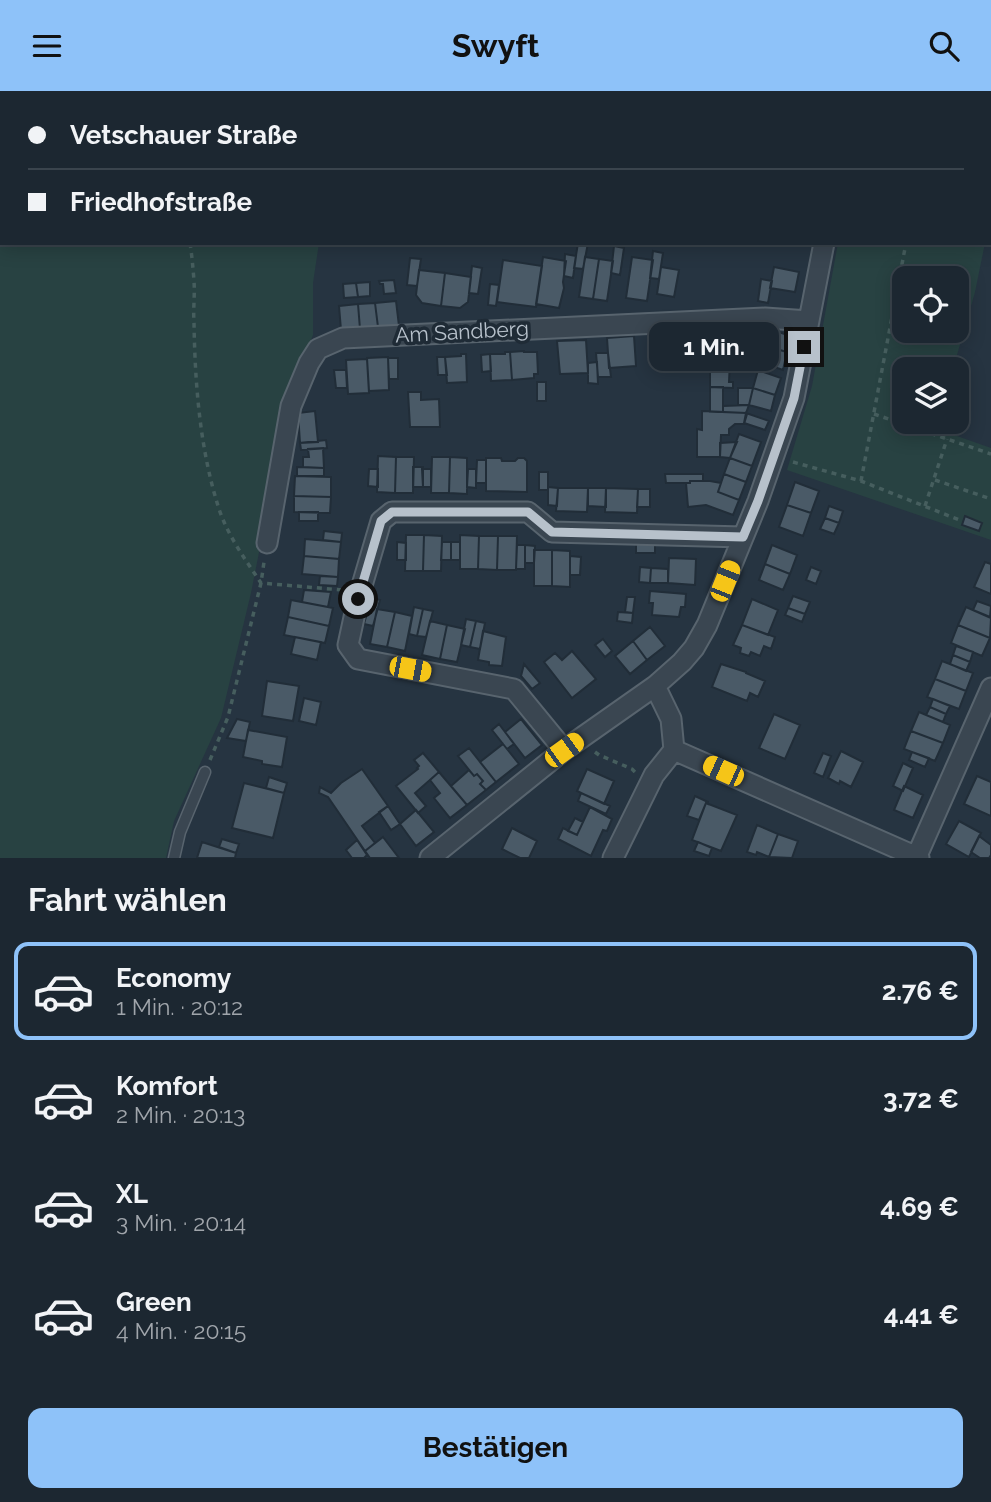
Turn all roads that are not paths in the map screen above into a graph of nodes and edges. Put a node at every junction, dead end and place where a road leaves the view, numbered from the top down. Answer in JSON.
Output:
{"nodes":[{"id":1,"x":824,"y":245,"type":"edge"},
{"id":2,"x":809,"y":321,"type":"junction"},
{"id":3,"x":743,"y":537,"type":"junction"},
{"id":4,"x":267,"y":543,"type":"road end"},
{"id":5,"x":655,"y":685,"type":"junction"},
{"id":6,"x":991,"y":688,"type":"edge"},
{"id":7,"x":564,"y":750,"type":"junction"},
{"id":8,"x":674,"y":750,"type":"junction"},
{"id":9,"x":205,"y":772,"type":"road end"},
{"id":10,"x":174,"y":858,"type":"edge"},
{"id":11,"x":430,"y":858,"type":"edge"},
{"id":12,"x":612,"y":858,"type":"edge"},
{"id":13,"x":917,"y":858,"type":"edge"}],
"edges":[{"from":1,"to":2,"type":"street"},
{"from":2,"to":3,"type":"street"},
{"from":2,"to":4,"type":"street","name":"Am Sandberg"},
{"from":3,"to":5,"type":"street"},
{"from":3,"to":7,"type":"street"},
{"from":5,"to":7,"type":"street"},
{"from":5,"to":8,"type":"street"},
{"from":6,"to":13,"type":"street"},
{"from":7,"to":11,"type":"street"},
{"from":8,"to":12,"type":"street"},
{"from":8,"to":13,"type":"street"},
{"from":9,"to":10,"type":"lane"}]}
